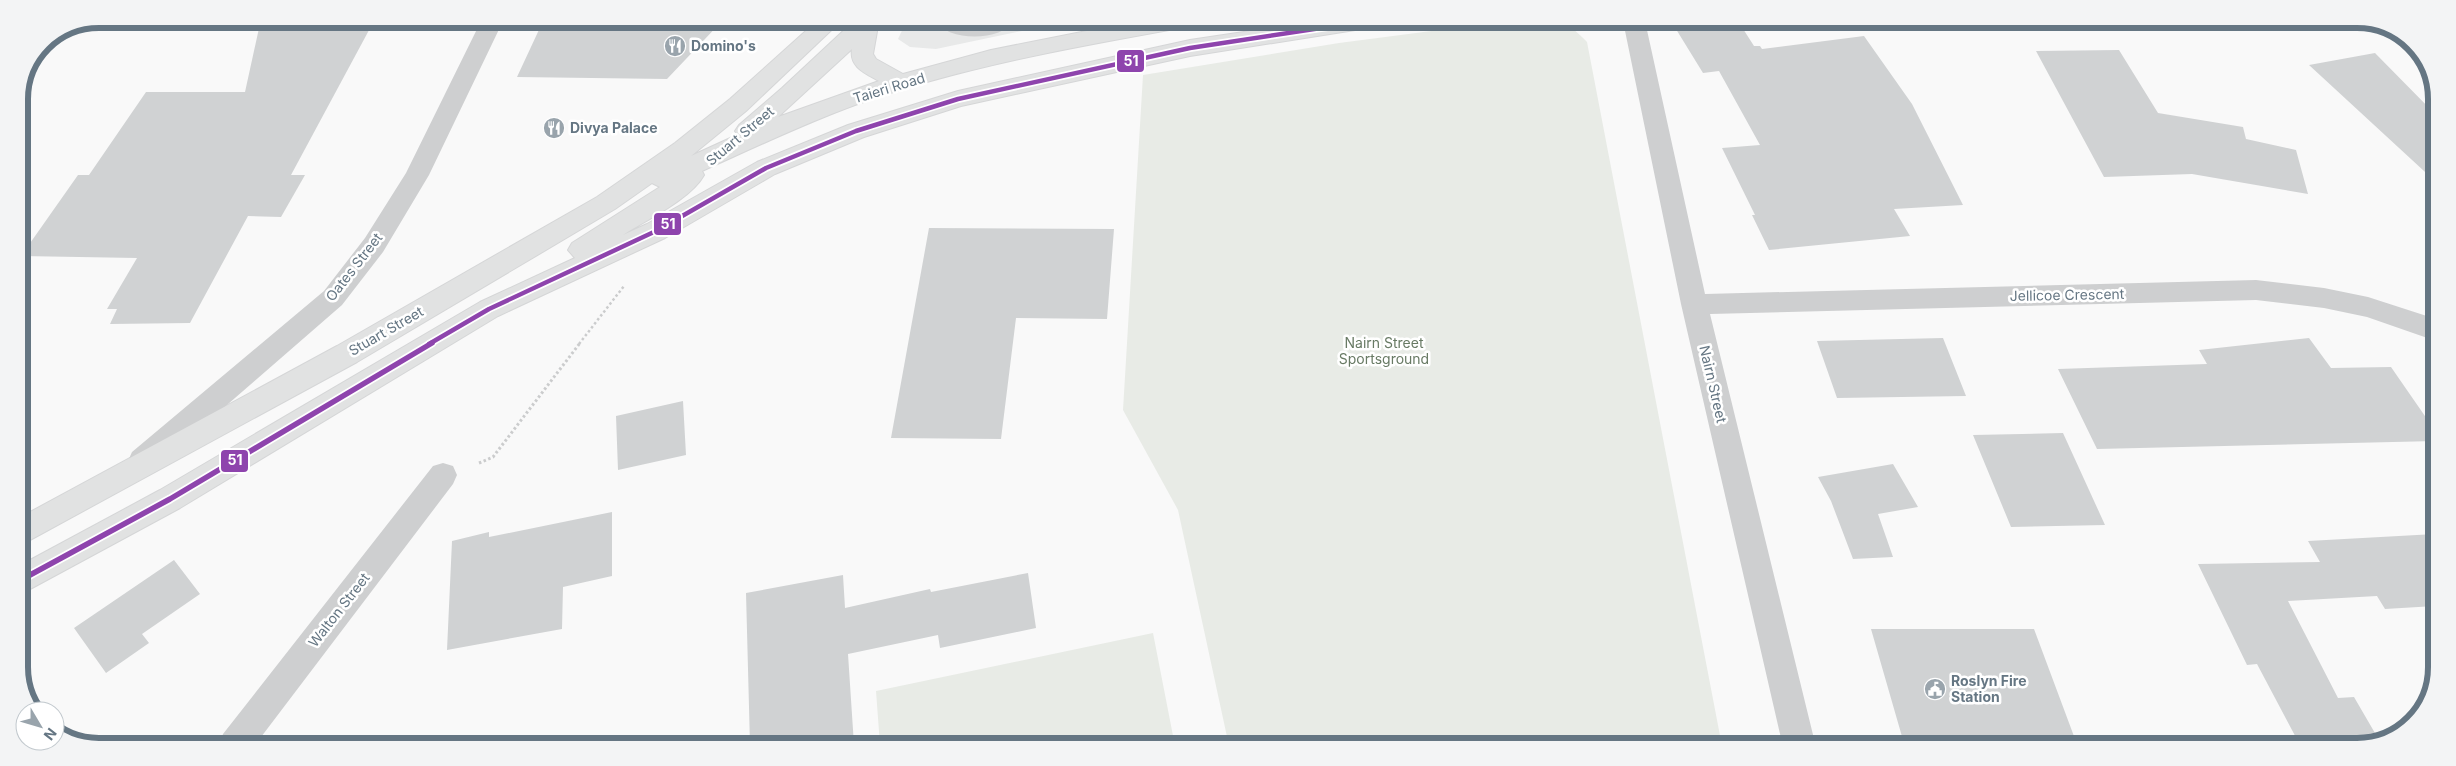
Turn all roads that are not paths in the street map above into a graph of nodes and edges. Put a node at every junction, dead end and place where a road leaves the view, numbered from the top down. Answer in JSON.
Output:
{"nodes":[{"id":1,"x":489,"y":28,"type":"edge"},
{"id":2,"x":822,"y":28,"type":"edge"},
{"id":3,"x":860,"y":28,"type":"edge"},
{"id":4,"x":867,"y":28,"type":"edge"},
{"id":5,"x":956,"y":28,"type":"edge"},
{"id":6,"x":985,"y":28,"type":"edge"},
{"id":7,"x":1101,"y":28,"type":"edge"},
{"id":8,"x":1321,"y":28,"type":"edge"},
{"id":9,"x":1635,"y":28,"type":"edge"},
{"id":10,"x":902,"y":83,"type":"junction"},
{"id":11,"x":720,"y":154,"type":"junction"},
{"id":12,"x":606,"y":203,"type":"junction"},
{"id":13,"x":1694,"y":304,"type":"junction"},
{"id":14,"x":489,"y":309,"type":"junction"},
{"id":15,"x":2428,"y":327,"type":"edge"},
{"id":16,"x":443,"y":475,"type":"road end"},
{"id":17,"x":122,"y":478,"type":"junction"},
{"id":18,"x":28,"y":528,"type":"edge"},
{"id":19,"x":28,"y":576,"type":"edge"},
{"id":20,"x":240,"y":738,"type":"edge"},
{"id":21,"x":1798,"y":738,"type":"edge"}],
"edges":[{"from":1,"to":17,"type":"street","name":"Oates Street"},
{"from":2,"to":12,"type":"main road","name":"Stuart Street"},
{"from":3,"to":11,"type":"main road","name":"Stuart Street"},
{"from":4,"to":10,"type":"main road"},
{"from":5,"to":6,"type":"lane"},
{"from":7,"to":10,"type":"main road","name":"Taieri Road"},
{"from":8,"to":14,"type":"main road","name":"Stuart Street"},
{"from":9,"to":13,"type":"street","name":"Nairn Street"},
{"from":10,"to":11,"type":"main road","name":"Taieri Road"},
{"from":11,"to":12,"type":"main road","name":"Taieri Road"},
{"from":11,"to":14,"type":"main road","name":"Stuart Street"},
{"from":12,"to":17,"type":"main road","name":"Stuart Street"},
{"from":13,"to":15,"type":"street","name":"Jellicoe Crescent"},
{"from":13,"to":21,"type":"street","name":"Nairn Street"},
{"from":14,"to":19,"type":"main road","name":"Stuart Street"},
{"from":16,"to":20,"type":"street","name":"Walton Street"},
{"from":17,"to":18,"type":"main road","name":"Stuart Street"}]}
